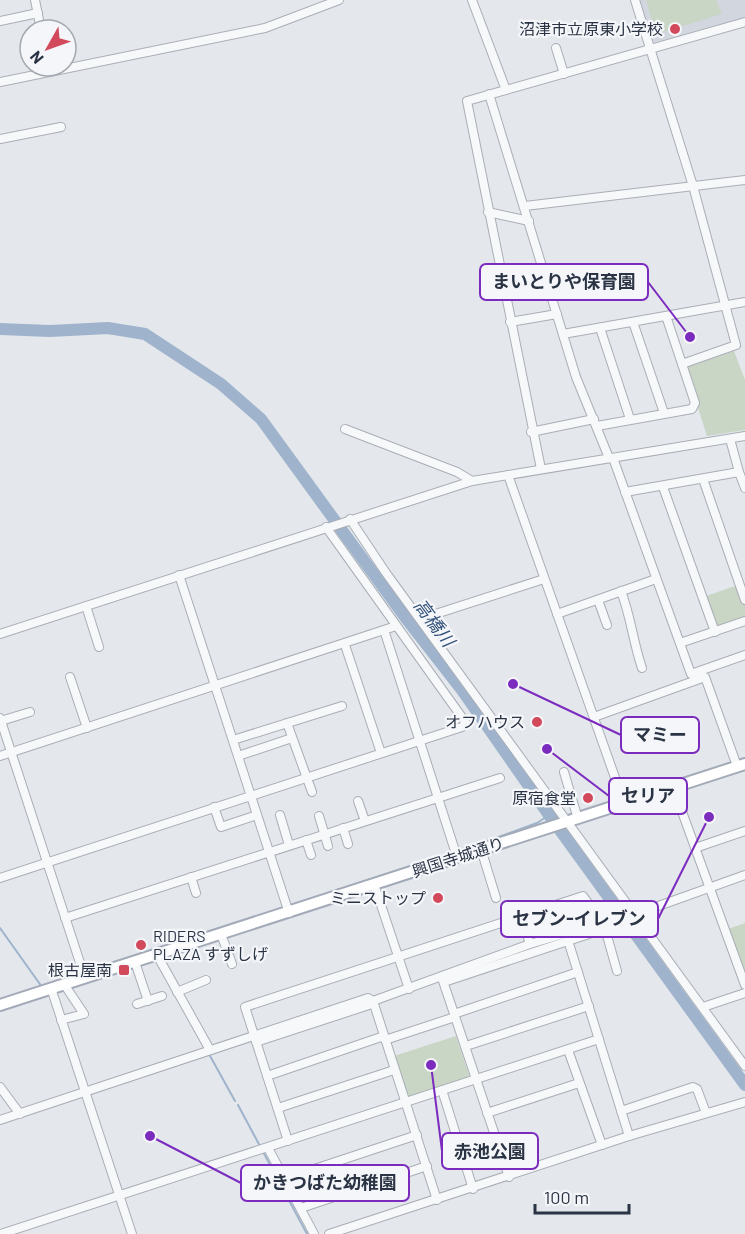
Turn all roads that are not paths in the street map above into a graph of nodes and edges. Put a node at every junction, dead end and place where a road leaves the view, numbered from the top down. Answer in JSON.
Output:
{"nodes":[{"id":1,"x":35,"y":0,"type":"edge"},
{"id":2,"x":339,"y":0,"type":"edge"},
{"id":3,"x":472,"y":0,"type":"edge"},
{"id":4,"x":635,"y":0,"type":"edge"},
{"id":5,"x":38,"y":13,"type":"junction"},
{"id":6,"x":39,"y":18,"type":"edge"},
{"id":7,"x":0,"y":21,"type":"edge"},
{"id":8,"x":745,"y":22,"type":"edge"},
{"id":9,"x":556,"y":48,"type":"dead end"},
{"id":10,"x":652,"y":49,"type":"junction"},
{"id":11,"x":78,"y":63,"type":"edge"},
{"id":12,"x":564,"y":74,"type":"junction"},
{"id":13,"x":18,"y":77,"type":"edge"},
{"id":14,"x":0,"y":82,"type":"edge"},
{"id":15,"x":506,"y":90,"type":"junction"},
{"id":16,"x":489,"y":94,"type":"junction"},
{"id":17,"x":62,"y":127,"type":"dead end"},
{"id":18,"x":0,"y":139,"type":"edge"},
{"id":19,"x":745,"y":180,"type":"edge"},
{"id":20,"x":693,"y":186,"type":"junction"},
{"id":21,"x":525,"y":206,"type":"junction"},
{"id":22,"x":488,"y":212,"type":"junction"},
{"id":23,"x":529,"y":221,"type":"junction"},
{"id":24,"x":745,"y":302,"type":"edge"},
{"id":25,"x":726,"y":305,"type":"junction"},
{"id":26,"x":557,"y":314,"type":"junction"},
{"id":27,"x":666,"y":316,"type":"junction"},
{"id":28,"x":510,"y":322,"type":"junction"},
{"id":29,"x":633,"y":322,"type":"junction"},
{"id":30,"x":600,"y":328,"type":"junction"},
{"id":31,"x":563,"y":334,"type":"junction"},
{"id":32,"x":682,"y":364,"type":"junction"},
{"id":33,"x":664,"y":413,"type":"junction"},
{"id":34,"x":630,"y":419,"type":"junction"},
{"id":35,"x":596,"y":422,"type":"junction"},
{"id":36,"x":345,"y":429,"type":"dead end"},
{"id":37,"x":531,"y":432,"type":"junction"},
{"id":38,"x":745,"y":436,"type":"edge"},
{"id":39,"x":730,"y":439,"type":"junction"},
{"id":40,"x":611,"y":458,"type":"junction"},
{"id":41,"x":541,"y":469,"type":"junction"},
{"id":42,"x":739,"y":472,"type":"junction"},
{"id":43,"x":508,"y":475,"type":"junction"},
{"id":44,"x":703,"y":479,"type":"junction"},
{"id":45,"x":471,"y":481,"type":"junction"},
{"id":46,"x":663,"y":487,"type":"junction"},
{"id":47,"x":745,"y":488,"type":"edge"},
{"id":48,"x":625,"y":492,"type":"junction"},
{"id":49,"x":348,"y":520,"type":"junction"},
{"id":50,"x":326,"y":527,"type":"junction"},
{"id":51,"x":179,"y":575,"type":"junction"},
{"id":52,"x":544,"y":579,"type":"junction"},
{"id":53,"x":656,"y":579,"type":"junction"},
{"id":54,"x":621,"y":591,"type":"junction"},
{"id":55,"x":598,"y":600,"type":"junction"},
{"id":56,"x":745,"y":600,"type":"edge"},
{"id":57,"x":86,"y":606,"type":"junction"},
{"id":58,"x":557,"y":614,"type":"junction"},
{"id":59,"x":420,"y":619,"type":"junction"},
{"id":60,"x":745,"y":621,"type":"edge"},
{"id":61,"x":607,"y":625,"type":"dead end"},
{"id":62,"x":396,"y":626,"type":"junction"},
{"id":63,"x":384,"y":630,"type":"junction"},
{"id":64,"x":715,"y":632,"type":"junction"},
{"id":65,"x":0,"y":634,"type":"edge"},
{"id":66,"x":680,"y":643,"type":"junction"},
{"id":67,"x":345,"y":645,"type":"junction"},
{"id":68,"x":99,"y":647,"type":"dead end"},
{"id":69,"x":745,"y":655,"type":"edge"},
{"id":70,"x":642,"y":668,"type":"dead end"},
{"id":71,"x":70,"y":677,"type":"dead end"},
{"id":72,"x":216,"y":686,"type":"junction"},
{"id":73,"x":342,"y":706,"type":"dead end"},
{"id":74,"x":30,"y":712,"type":"dead end"},
{"id":75,"x":594,"y":717,"type":"junction"},
{"id":76,"x":1,"y":719,"type":"edge"},
{"id":77,"x":287,"y":723,"type":"junction"},
{"id":78,"x":87,"y":728,"type":"junction"},
{"id":79,"x":292,"y":738,"type":"junction"},
{"id":80,"x":233,"y":740,"type":"junction"},
{"id":81,"x":420,"y":740,"type":"junction"},
{"id":82,"x":11,"y":752,"type":"junction"},
{"id":83,"x":381,"y":753,"type":"junction"},
{"id":84,"x":0,"y":756,"type":"edge"},
{"id":85,"x":238,"y":756,"type":"junction"},
{"id":86,"x":741,"y":765,"type":"edge"},
{"id":87,"x":564,"y":771,"type":"dead end"},
{"id":88,"x":306,"y":777,"type":"junction"},
{"id":89,"x":500,"y":778,"type":"dead end"},
{"id":90,"x":673,"y":787,"type":"junction"},
{"id":91,"x":312,"y":792,"type":"dead end"},
{"id":92,"x":251,"y":795,"type":"junction"},
{"id":93,"x":438,"y":797,"type":"junction"},
{"id":94,"x":358,"y":801,"type":"dead end"},
{"id":95,"x":624,"y":803,"type":"junction"},
{"id":96,"x":214,"y":807,"type":"junction"},
{"id":97,"x":258,"y":815,"type":"junction"},
{"id":98,"x":280,"y":815,"type":"dead end"},
{"id":99,"x":319,"y":816,"type":"dead end"},
{"id":100,"x":365,"y":821,"type":"junction"},
{"id":101,"x":571,"y":821,"type":"junction"},
{"id":102,"x":343,"y":828,"type":"junction"},
{"id":103,"x":745,"y":831,"type":"edge"},
{"id":104,"x":324,"y":834,"type":"junction"},
{"id":105,"x":306,"y":840,"type":"junction"},
{"id":106,"x":348,"y":844,"type":"dead end"},
{"id":107,"x":289,"y":845,"type":"junction"},
{"id":108,"x":328,"y":846,"type":"dead end"},
{"id":109,"x":695,"y":848,"type":"junction"},
{"id":110,"x":481,"y":849,"type":"junction"},
{"id":111,"x":270,"y":851,"type":"junction"},
{"id":112,"x":456,"y":853,"type":"junction"},
{"id":113,"x":311,"y":855,"type":"dead end"},
{"id":114,"x":47,"y":862,"type":"junction"},
{"id":115,"x":745,"y":875,"type":"edge"},
{"id":116,"x":190,"y":877,"type":"junction"},
{"id":117,"x":0,"y":878,"type":"edge"},
{"id":118,"x":374,"y":884,"type":"junction"},
{"id":119,"x":710,"y":888,"type":"junction"},
{"id":120,"x":196,"y":893,"type":"dead end"},
{"id":121,"x":496,"y":898,"type":"dead end"},
{"id":122,"x":289,"y":913,"type":"junction"},
{"id":123,"x":636,"y":914,"type":"junction"},
{"id":124,"x":521,"y":916,"type":"junction"},
{"id":125,"x":65,"y":918,"type":"junction"},
{"id":126,"x":604,"y":925,"type":"junction"},
{"id":127,"x":221,"y":934,"type":"junction"},
{"id":128,"x":567,"y":938,"type":"junction"},
{"id":129,"x":530,"y":944,"type":"junction"},
{"id":130,"x":157,"y":955,"type":"junction"},
{"id":131,"x":398,"y":956,"type":"junction"},
{"id":132,"x":135,"y":962,"type":"junction"},
{"id":133,"x":232,"y":964,"type":"dead end"},
{"id":134,"x":617,"y":971,"type":"dead end"},
{"id":135,"x":578,"y":972,"type":"junction"},
{"id":136,"x":85,"y":978,"type":"junction"},
{"id":137,"x":206,"y":980,"type":"dead end"},
{"id":138,"x":443,"y":980,"type":"junction"},
{"id":139,"x":64,"y":984,"type":"junction"},
{"id":140,"x":745,"y":985,"type":"edge"},
{"id":141,"x":51,"y":988,"type":"junction"},
{"id":142,"x":409,"y":989,"type":"junction"},
{"id":143,"x":177,"y":992,"type":"junction"},
{"id":144,"x":745,"y":993,"type":"edge"},
{"id":145,"x":162,"y":996,"type":"dead end"},
{"id":146,"x":148,"y":1001,"type":"junction"},
{"id":147,"x":373,"y":1001,"type":"junction"},
{"id":148,"x":137,"y":1004,"type":"dead end"},
{"id":149,"x":0,"y":1005,"type":"edge"},
{"id":150,"x":589,"y":1006,"type":"junction"},
{"id":151,"x":703,"y":1007,"type":"junction"},
{"id":152,"x":455,"y":1016,"type":"junction"},
{"id":153,"x":61,"y":1020,"type":"junction"},
{"id":154,"x":384,"y":1038,"type":"junction"},
{"id":155,"x":255,"y":1039,"type":"junction"},
{"id":156,"x":599,"y":1039,"type":"junction"},
{"id":157,"x":466,"y":1046,"type":"junction"},
{"id":158,"x":210,"y":1050,"type":"junction"},
{"id":159,"x":568,"y":1050,"type":"junction"},
{"id":160,"x":745,"y":1066,"type":"edge"},
{"id":161,"x":394,"y":1070,"type":"junction"},
{"id":162,"x":267,"y":1076,"type":"junction"},
{"id":163,"x":476,"y":1079,"type":"junction"},
{"id":164,"x":579,"y":1083,"type":"junction"},
{"id":165,"x":0,"y":1087,"type":"edge"},
{"id":166,"x":442,"y":1090,"type":"junction"},
{"id":167,"x":87,"y":1091,"type":"junction"},
{"id":168,"x":744,"y":1102,"type":"edge"},
{"id":169,"x":405,"y":1103,"type":"junction"},
{"id":170,"x":278,"y":1108,"type":"junction"},
{"id":171,"x":621,"y":1111,"type":"junction"},
{"id":172,"x":487,"y":1113,"type":"junction"},
{"id":173,"x":706,"y":1113,"type":"junction"},
{"id":174,"x":20,"y":1114,"type":"junction"},
{"id":175,"x":0,"y":1120,"type":"edge"},
{"id":176,"x":417,"y":1135,"type":"junction"},
{"id":177,"x":629,"y":1136,"type":"junction"},
{"id":178,"x":288,"y":1142,"type":"junction"},
{"id":179,"x":602,"y":1145,"type":"junction"},
{"id":180,"x":268,"y":1148,"type":"junction"},
{"id":181,"x":427,"y":1166,"type":"junction"},
{"id":182,"x":509,"y":1177,"type":"junction"},
{"id":183,"x":284,"y":1179,"type":"junction"},
{"id":184,"x":473,"y":1189,"type":"junction"},
{"id":185,"x":119,"y":1194,"type":"junction"},
{"id":186,"x":437,"y":1200,"type":"junction"},
{"id":187,"x":301,"y":1208,"type":"junction"},
{"id":188,"x":0,"y":1234,"type":"edge"},
{"id":189,"x":132,"y":1234,"type":"edge"},
{"id":190,"x":314,"y":1234,"type":"edge"},
{"id":191,"x":329,"y":1234,"type":"edge"}],
"edges":[{"from":1,"to":5,"type":"street"},
{"from":2,"to":11,"type":"street"},
{"from":3,"to":15,"type":"street"},
{"from":4,"to":10,"type":"street"},
{"from":5,"to":6,"type":"street"},
{"from":5,"to":7,"type":"street"},
{"from":8,"to":10,"type":"street"},
{"from":9,"to":12,"type":"street"},
{"from":10,"to":12,"type":"street"},
{"from":10,"to":20,"type":"street"},
{"from":12,"to":15,"type":"street"},
{"from":13,"to":14,"type":"street"},
{"from":15,"to":16,"type":"street"},
{"from":16,"to":21,"type":"street"},
{"from":16,"to":22,"type":"street"},
{"from":17,"to":18,"type":"street"},
{"from":19,"to":20,"type":"street"},
{"from":20,"to":21,"type":"street"},
{"from":20,"to":25,"type":"street"},
{"from":21,"to":23,"type":"street"},
{"from":22,"to":23,"type":"street"},
{"from":22,"to":28,"type":"street"},
{"from":23,"to":26,"type":"street"},
{"from":24,"to":25,"type":"street"},
{"from":25,"to":27,"type":"street"},
{"from":25,"to":32,"type":"street"},
{"from":26,"to":28,"type":"street"},
{"from":26,"to":31,"type":"street"},
{"from":27,"to":29,"type":"street"},
{"from":27,"to":32,"type":"street"},
{"from":28,"to":37,"type":"street"},
{"from":29,"to":30,"type":"street"},
{"from":29,"to":33,"type":"street"},
{"from":30,"to":31,"type":"street"},
{"from":30,"to":34,"type":"street"},
{"from":31,"to":35,"type":"street"},
{"from":32,"to":33,"type":"street"},
{"from":33,"to":34,"type":"street"},
{"from":34,"to":35,"type":"street"},
{"from":35,"to":37,"type":"street"},
{"from":35,"to":40,"type":"street"},
{"from":36,"to":45,"type":"street"},
{"from":37,"to":41,"type":"street"},
{"from":38,"to":39,"type":"street"},
{"from":39,"to":40,"type":"street"},
{"from":39,"to":42,"type":"street"},
{"from":40,"to":41,"type":"street"},
{"from":40,"to":48,"type":"street"},
{"from":41,"to":43,"type":"street"},
{"from":42,"to":44,"type":"street"},
{"from":42,"to":47,"type":"street"},
{"from":43,"to":45,"type":"street"},
{"from":43,"to":52,"type":"street"},
{"from":44,"to":46,"type":"street"},
{"from":44,"to":56,"type":"street"},
{"from":45,"to":49,"type":"street"},
{"from":46,"to":48,"type":"street"},
{"from":46,"to":64,"type":"street"},
{"from":48,"to":53,"type":"street"},
{"from":49,"to":50,"type":"street"},
{"from":49,"to":59,"type":"street"},
{"from":50,"to":51,"type":"street"},
{"from":50,"to":62,"type":"street"},
{"from":51,"to":57,"type":"street"},
{"from":51,"to":72,"type":"street"},
{"from":52,"to":58,"type":"street"},
{"from":52,"to":59,"type":"street"},
{"from":53,"to":54,"type":"street"},
{"from":53,"to":66,"type":"street"},
{"from":54,"to":55,"type":"street"},
{"from":54,"to":70,"type":"street"},
{"from":55,"to":58,"type":"street"},
{"from":55,"to":61,"type":"street"},
{"from":57,"to":65,"type":"street"},
{"from":57,"to":68,"type":"street"},
{"from":58,"to":75,"type":"street"},
{"from":59,"to":101,"type":"street"},
{"from":60,"to":64,"type":"street"},
{"from":62,"to":63,"type":"street"},
{"from":62,"to":81,"type":"street"},
{"from":63,"to":67,"type":"street"},
{"from":63,"to":81,"type":"street"},
{"from":64,"to":66,"type":"street"},
{"from":66,"to":69,"type":"street"},
{"from":67,"to":72,"type":"street"},
{"from":67,"to":83,"type":"street"},
{"from":71,"to":78,"type":"street"},
{"from":72,"to":78,"type":"street"},
{"from":72,"to":80,"type":"street"},
{"from":73,"to":77,"type":"street"},
{"from":74,"to":76,"type":"street"},
{"from":75,"to":86,"type":"street"},
{"from":75,"to":95,"type":"street"},
{"from":76,"to":82,"type":"street"},
{"from":77,"to":79,"type":"street"},
{"from":77,"to":80,"type":"street"},
{"from":78,"to":82,"type":"street"},
{"from":79,"to":85,"type":"street"},
{"from":79,"to":88,"type":"street"},
{"from":80,"to":85,"type":"street"},
{"from":81,"to":83,"type":"street"},
{"from":81,"to":93,"type":"street"},
{"from":82,"to":84,"type":"street"},
{"from":82,"to":114,"type":"street"},
{"from":83,"to":88,"type":"street"},
{"from":85,"to":92,"type":"street"},
{"from":86,"to":90,"type":"main road","name":"興国寺城通り"},
{"from":87,"to":101,"type":"street"},
{"from":88,"to":91,"type":"street"},
{"from":88,"to":92,"type":"street"},
{"from":89,"to":93,"type":"street"},
{"from":90,"to":95,"type":"main road","name":"興国寺城通り"},
{"from":90,"to":109,"type":"street"},
{"from":92,"to":96,"type":"street"},
{"from":92,"to":97,"type":"street"},
{"from":93,"to":100,"type":"street"},
{"from":93,"to":112,"type":"street"},
{"from":94,"to":100,"type":"street"},
{"from":95,"to":101,"type":"main road","name":"興国寺城通り"},
{"from":96,"to":97,"type":"street"},
{"from":96,"to":114,"type":"street"},
{"from":97,"to":111,"type":"street"},
{"from":98,"to":107,"type":"street"},
{"from":99,"to":104,"type":"street"},
{"from":100,"to":102,"type":"street"},
{"from":101,"to":110,"type":"main road","name":"興国寺城通り"},
{"from":101,"to":123,"type":"street"},
{"from":102,"to":104,"type":"street"},
{"from":102,"to":106,"type":"street"},
{"from":103,"to":109,"type":"street"},
{"from":104,"to":105,"type":"street"},
{"from":104,"to":108,"type":"street"},
{"from":105,"to":107,"type":"street"},
{"from":105,"to":113,"type":"street"},
{"from":107,"to":111,"type":"street"},
{"from":109,"to":119,"type":"street"},
{"from":110,"to":112,"type":"main road","name":"興国寺城通り"},
{"from":110,"to":121,"type":"street"},
{"from":111,"to":116,"type":"street"},
{"from":111,"to":122,"type":"street"},
{"from":112,"to":118,"type":"main road","name":"興国寺城通り"},
{"from":114,"to":117,"type":"street"},
{"from":114,"to":125,"type":"street"},
{"from":115,"to":119,"type":"street"},
{"from":116,"to":120,"type":"street"},
{"from":116,"to":125,"type":"street"},
{"from":118,"to":122,"type":"main road","name":"興国寺城通り"},
{"from":118,"to":131,"type":"street"},
{"from":119,"to":123,"type":"street"},
{"from":119,"to":140,"type":"street"},
{"from":122,"to":127,"type":"main road","name":"興国寺城通り"},
{"from":123,"to":151,"type":"street"},
{"from":124,"to":126,"type":"street"},
{"from":124,"to":129,"type":"street"},
{"from":124,"to":131,"type":"street"},
{"from":125,"to":136,"type":"street"},
{"from":126,"to":128,"type":"street"},
{"from":126,"to":134,"type":"street"},
{"from":127,"to":130,"type":"main road","name":"興国寺城通り"},
{"from":127,"to":133,"type":"street"},
{"from":128,"to":129,"type":"street"},
{"from":128,"to":135,"type":"street"},
{"from":128,"to":138,"type":"street"},
{"from":129,"to":138,"type":"street"},
{"from":130,"to":132,"type":"main road","name":"興国寺城通り"},
{"from":130,"to":143,"type":"street"},
{"from":131,"to":142,"type":"street"},
{"from":131,"to":155,"type":"street"},
{"from":132,"to":136,"type":"main road","name":"興国寺城通り"},
{"from":132,"to":146,"type":"street"},
{"from":135,"to":150,"type":"street"},
{"from":135,"to":152,"type":"street"},
{"from":136,"to":139,"type":"main road","name":"興国寺城通り"},
{"from":137,"to":143,"type":"street"},
{"from":138,"to":142,"type":"street"},
{"from":138,"to":152,"type":"street"},
{"from":139,"to":141,"type":"main road","name":"興国寺城通り"},
{"from":139,"to":153,"type":"street"},
{"from":141,"to":149,"type":"main road","name":"興国寺城通り"},
{"from":141,"to":153,"type":"street"},
{"from":142,"to":147,"type":"street"},
{"from":143,"to":158,"type":"street"},
{"from":144,"to":151,"type":"street"},
{"from":145,"to":146,"type":"street"},
{"from":146,"to":148,"type":"street"},
{"from":147,"to":154,"type":"street"},
{"from":147,"to":155,"type":"street"},
{"from":150,"to":156,"type":"street"},
{"from":150,"to":157,"type":"street"},
{"from":151,"to":160,"type":"street"},
{"from":152,"to":154,"type":"street"},
{"from":152,"to":157,"type":"street"},
{"from":153,"to":167,"type":"street"},
{"from":154,"to":161,"type":"street"},
{"from":154,"to":162,"type":"street"},
{"from":155,"to":158,"type":"street"},
{"from":155,"to":162,"type":"street"},
{"from":156,"to":159,"type":"street"},
{"from":156,"to":171,"type":"street"},
{"from":157,"to":163,"type":"street"},
{"from":158,"to":167,"type":"street"},
{"from":159,"to":163,"type":"street"},
{"from":159,"to":164,"type":"street"},
{"from":161,"to":169,"type":"street"},
{"from":161,"to":170,"type":"street"},
{"from":162,"to":170,"type":"street"},
{"from":163,"to":166,"type":"street"},
{"from":163,"to":172,"type":"street"},
{"from":164,"to":172,"type":"street"},
{"from":164,"to":179,"type":"street"},
{"from":165,"to":174,"type":"street"},
{"from":166,"to":169,"type":"street"},
{"from":166,"to":184,"type":"street"},
{"from":167,"to":174,"type":"street"},
{"from":167,"to":185,"type":"street"},
{"from":168,"to":173,"type":"street"},
{"from":169,"to":176,"type":"street"},
{"from":169,"to":178,"type":"street"},
{"from":170,"to":178,"type":"street"},
{"from":171,"to":173,"type":"street"},
{"from":171,"to":177,"type":"street"},
{"from":172,"to":182,"type":"street"},
{"from":173,"to":177,"type":"street"},
{"from":174,"to":175,"type":"street"},
{"from":176,"to":181,"type":"street"},
{"from":176,"to":183,"type":"street"},
{"from":177,"to":179,"type":"street"},
{"from":178,"to":180,"type":"street"},
{"from":179,"to":182,"type":"street"},
{"from":180,"to":183,"type":"street"},
{"from":180,"to":185,"type":"street"},
{"from":181,"to":186,"type":"street"},
{"from":181,"to":187,"type":"street"},
{"from":182,"to":184,"type":"street"},
{"from":183,"to":187,"type":"street"},
{"from":184,"to":186,"type":"street"},
{"from":185,"to":188,"type":"street"},
{"from":185,"to":189,"type":"street"},
{"from":186,"to":191,"type":"street"},
{"from":187,"to":190,"type":"street"}]}
